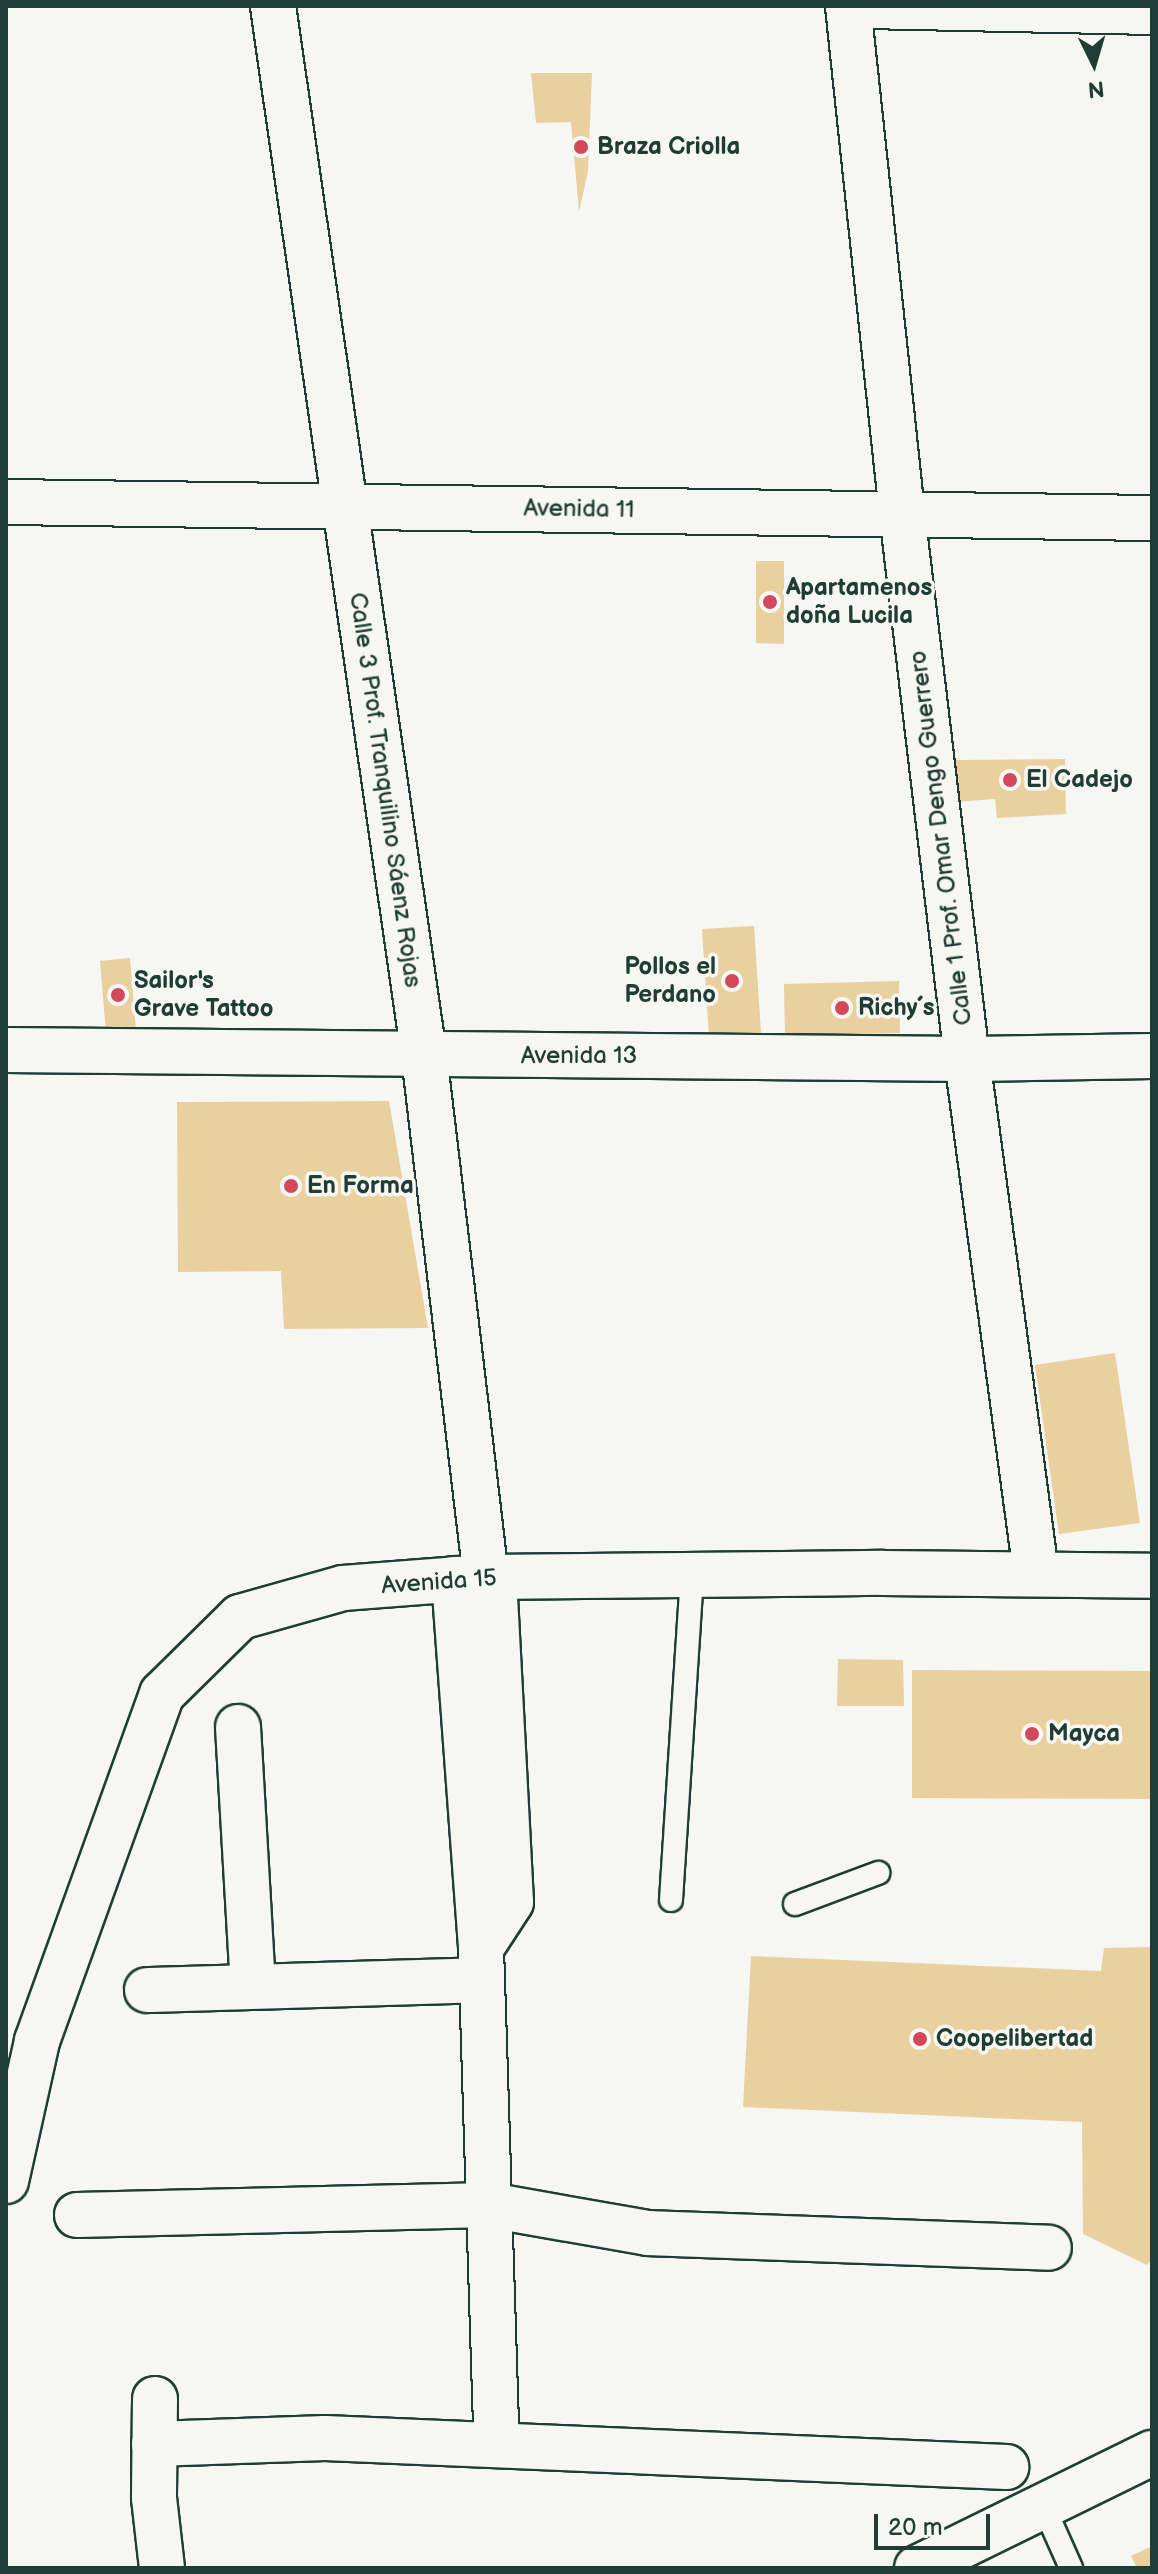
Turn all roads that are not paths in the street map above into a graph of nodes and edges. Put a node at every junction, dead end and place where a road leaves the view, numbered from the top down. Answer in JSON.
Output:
{"nodes":[{"id":1,"x":273,"y":6,"type":"edge"},
{"id":2,"x":848,"y":6,"type":"edge"},
{"id":3,"x":866,"y":6,"type":"edge"},
{"id":4,"x":1088,"y":8,"type":"edge"},
{"id":5,"x":1152,"y":12,"type":"edge"},
{"id":6,"x":6,"y":502,"type":"edge"},
{"id":7,"x":343,"y":506,"type":"junction"},
{"id":8,"x":902,"y":513,"type":"junction"},
{"id":9,"x":1152,"y":518,"type":"edge"},
{"id":10,"x":6,"y":1050,"type":"edge"},
{"id":11,"x":424,"y":1055,"type":"junction"},
{"id":12,"x":1152,"y":1056,"type":"edge"},
{"id":13,"x":967,"y":1059,"type":"junction"},
{"id":14,"x":1036,"y":1573,"type":"junction"},
{"id":15,"x":692,"y":1575,"type":"junction"},
{"id":16,"x":1152,"y":1576,"type":"edge"},
{"id":17,"x":478,"y":1578,"type":"junction"},
{"id":18,"x":238,"y":1727,"type":"dead end"},
{"id":19,"x":878,"y":1873,"type":"dead end"},
{"id":20,"x":671,"y":1900,"type":"dead end"},
{"id":21,"x":795,"y":1904,"type":"dead end"},
{"id":22,"x":481,"y":1964,"type":"junction"},
{"id":23,"x":253,"y":1986,"type":"junction"},
{"id":24,"x":147,"y":1990,"type":"dead end"},
{"id":25,"x":21,"y":2040,"type":"edge"},
{"id":26,"x":6,"y":2181,"type":"edge"},
{"id":27,"x":489,"y":2205,"type":"junction"},
{"id":28,"x":77,"y":2215,"type":"dead end"},
{"id":29,"x":1049,"y":2248,"type":"dead end"},
{"id":30,"x":155,"y":2399,"type":"dead end"},
{"id":31,"x":154,"y":2444,"type":"junction"},
{"id":32,"x":497,"y":2445,"type":"junction"},
{"id":33,"x":1152,"y":2453,"type":"edge"},
{"id":34,"x":1006,"y":2467,"type":"dead end"},
{"id":35,"x":1043,"y":2505,"type":"junction"},
{"id":36,"x":162,"y":2568,"type":"edge"},
{"id":37,"x":917,"y":2568,"type":"edge"},
{"id":38,"x":1071,"y":2568,"type":"edge"}],
"edges":[{"from":1,"to":7,"type":"street","name":"Calle 3 Prof. Tranquilino Sáenz Rojas"},
{"from":2,"to":8,"type":"street","name":"Calle 1 Prof. Omar Dengo Guerrero"},
{"from":3,"to":4,"type":"street"},
{"from":4,"to":5,"type":"street"},
{"from":6,"to":7,"type":"street","name":"Avenida 11"},
{"from":7,"to":8,"type":"street","name":"Avenida 11"},
{"from":7,"to":11,"type":"street","name":"Calle 3 Prof. Tranquilino Sáenz Rojas"},
{"from":8,"to":9,"type":"street","name":"Avenida 11"},
{"from":8,"to":13,"type":"street","name":"Calle 1 Prof. Omar Dengo Guerrero"},
{"from":10,"to":11,"type":"street","name":"Avenida 13"},
{"from":11,"to":13,"type":"street","name":"Avenida 13"},
{"from":11,"to":17,"type":"street","name":"Calle 3 Prof. Tranquilino Sáenz Rojas"},
{"from":12,"to":13,"type":"street","name":"Avenida 13"},
{"from":13,"to":14,"type":"street","name":"Calle 1 Prof. Omar Dengo Guerrero"},
{"from":14,"to":15,"type":"street","name":"Avenida 15"},
{"from":14,"to":16,"type":"street","name":"Avenida 15"},
{"from":15,"to":17,"type":"street","name":"Avenida 15"},
{"from":15,"to":20,"type":"lane"},
{"from":17,"to":22,"type":"street","name":"Calle 3 Prof. Tranquilino Sáenz Rojas"},
{"from":17,"to":25,"type":"street","name":"Avenida 15"},
{"from":18,"to":23,"type":"street"},
{"from":19,"to":21,"type":"lane"},
{"from":22,"to":23,"type":"street"},
{"from":22,"to":27,"type":"street","name":"Calle 3 Prof. Tranquilino Sáenz Rojas"},
{"from":23,"to":24,"type":"street"},
{"from":25,"to":26,"type":"street","name":"Avenida 15"},
{"from":27,"to":28,"type":"street"},
{"from":27,"to":29,"type":"street"},
{"from":27,"to":32,"type":"street","name":"Calle 3 Prof. Tranquilino Sáenz Rojas"},
{"from":30,"to":31,"type":"street"},
{"from":31,"to":32,"type":"street"},
{"from":31,"to":36,"type":"street"},
{"from":32,"to":34,"type":"street"},
{"from":33,"to":35,"type":"street"},
{"from":35,"to":37,"type":"street"},
{"from":35,"to":38,"type":"lane"}]}
